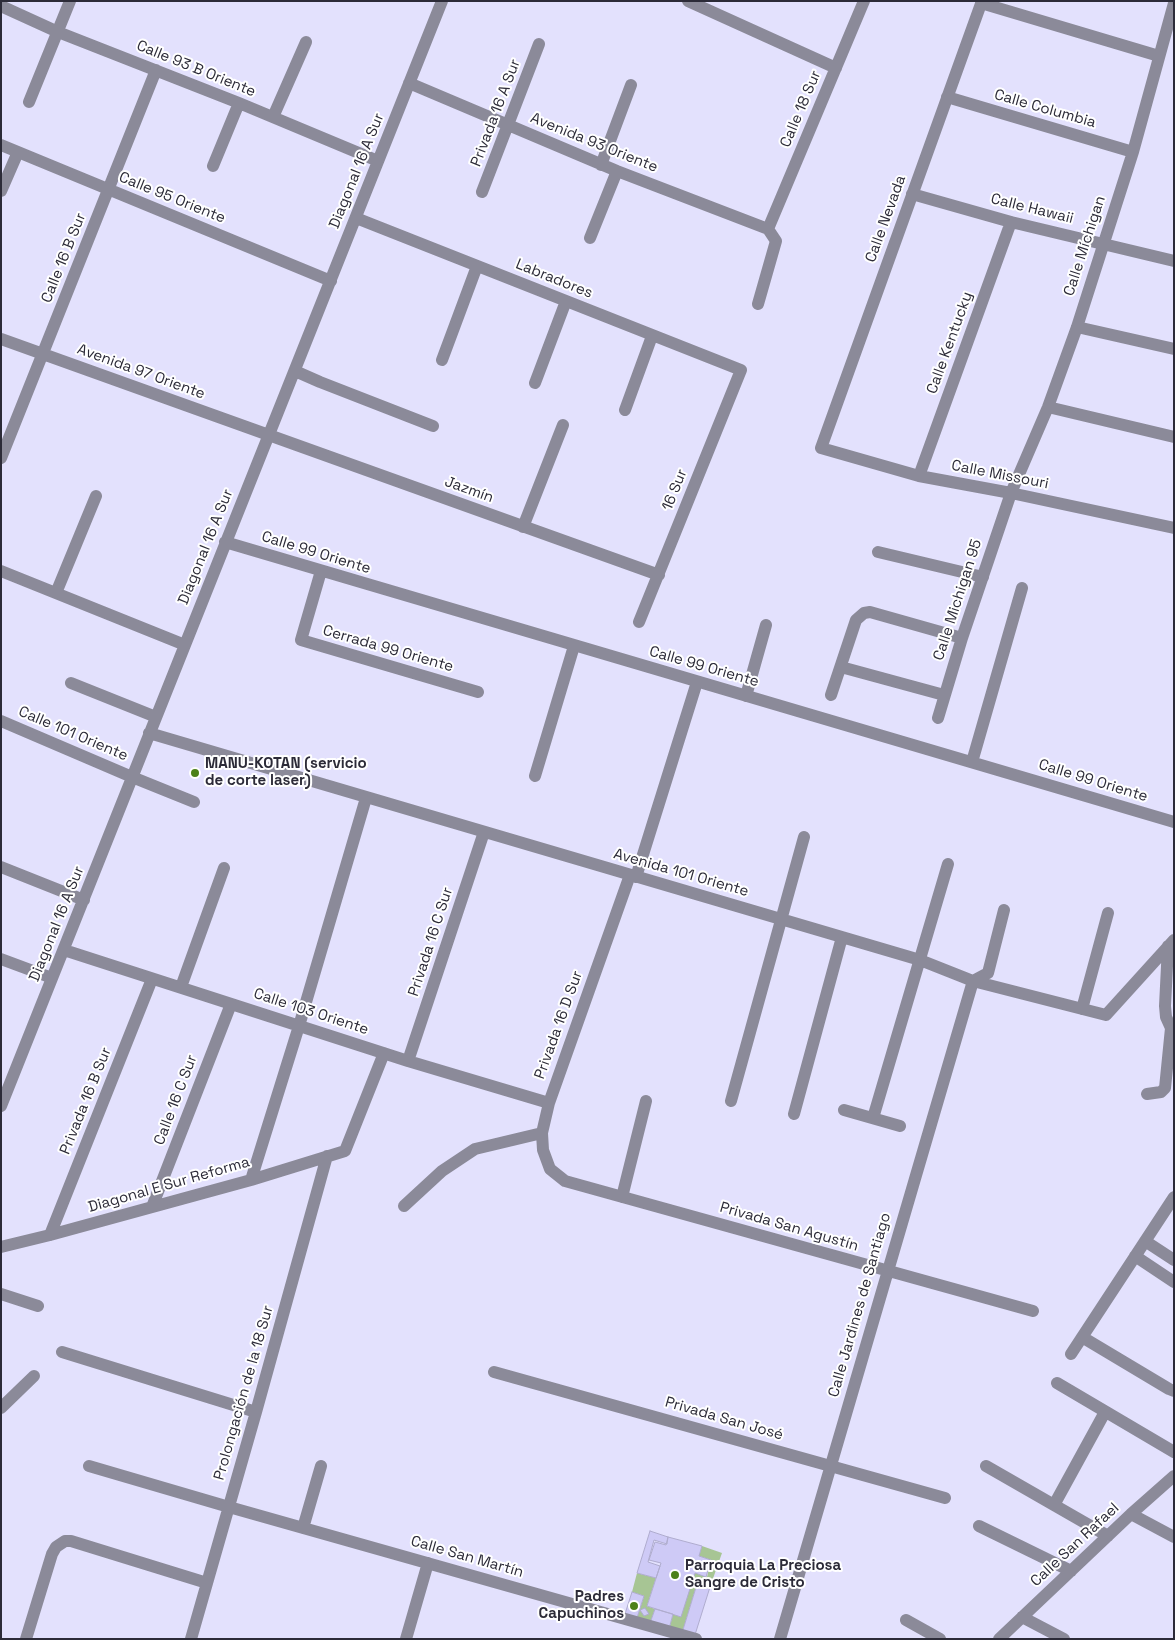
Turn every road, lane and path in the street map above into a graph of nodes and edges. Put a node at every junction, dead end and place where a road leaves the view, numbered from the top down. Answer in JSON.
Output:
{"nodes":[{"id":1,"x":70,"y":1,"type":"edge"},
{"id":2,"x":442,"y":1,"type":"edge"},
{"id":3,"x":688,"y":1,"type":"edge"},
{"id":4,"x":864,"y":1,"type":"edge"},
{"id":5,"x":982,"y":2,"type":"edge"},
{"id":6,"x":1174,"y":4,"type":"edge"},
{"id":7,"x":1,"y":6,"type":"edge"},
{"id":8,"x":58,"y":32,"type":"junction"},
{"id":9,"x":306,"y":42,"type":"dead end"},
{"id":10,"x":539,"y":44,"type":"dead end"},
{"id":11,"x":1159,"y":56,"type":"junction"},
{"id":12,"x":836,"y":68,"type":"junction"},
{"id":13,"x":156,"y":70,"type":"junction"},
{"id":14,"x":410,"y":84,"type":"junction"},
{"id":15,"x":631,"y":85,"type":"dead end"},
{"id":16,"x":947,"y":98,"type":"junction"},
{"id":17,"x":29,"y":102,"type":"dead end"},
{"id":18,"x":238,"y":103,"type":"junction"},
{"id":19,"x":273,"y":117,"type":"junction"},
{"id":20,"x":509,"y":125,"type":"junction"},
{"id":21,"x":1,"y":145,"type":"edge"},
{"id":22,"x":18,"y":152,"type":"junction"},
{"id":23,"x":1133,"y":152,"type":"junction"},
{"id":24,"x":378,"y":161,"type":"junction"},
{"id":25,"x":601,"y":164,"type":"junction"},
{"id":26,"x":213,"y":166,"type":"dead end"},
{"id":27,"x":617,"y":171,"type":"junction"},
{"id":28,"x":109,"y":190,"type":"junction"},
{"id":29,"x":1,"y":191,"type":"edge"},
{"id":30,"x":482,"y":192,"type":"dead end"},
{"id":31,"x":912,"y":194,"type":"junction"},
{"id":32,"x":356,"y":218,"type":"junction"},
{"id":33,"x":1011,"y":222,"type":"junction"},
{"id":34,"x":768,"y":229,"type":"junction"},
{"id":35,"x":590,"y":238,"type":"dead end"},
{"id":36,"x":1103,"y":243,"type":"junction"},
{"id":37,"x":1174,"y":261,"type":"edge"},
{"id":38,"x":477,"y":266,"type":"junction"},
{"id":39,"x":331,"y":281,"type":"junction"},
{"id":40,"x":566,"y":301,"type":"junction"},
{"id":41,"x":758,"y":304,"type":"dead end"},
{"id":42,"x":1077,"y":328,"type":"junction"},
{"id":43,"x":652,"y":336,"type":"junction"},
{"id":44,"x":1,"y":340,"type":"edge"},
{"id":45,"x":1174,"y":349,"type":"edge"},
{"id":46,"x":42,"y":353,"type":"junction"},
{"id":47,"x":442,"y":360,"type":"dead end"},
{"id":48,"x":741,"y":370,"type":"joint"},
{"id":49,"x":295,"y":371,"type":"junction"},
{"id":50,"x":535,"y":383,"type":"dead end"},
{"id":51,"x":1048,"y":408,"type":"junction"},
{"id":52,"x":624,"y":410,"type":"dead end"},
{"id":53,"x":563,"y":425,"type":"dead end"},
{"id":54,"x":433,"y":426,"type":"dead end"},
{"id":55,"x":269,"y":436,"type":"junction"},
{"id":56,"x":1174,"y":437,"type":"edge"},
{"id":57,"x":821,"y":448,"type":"joint"},
{"id":58,"x":1,"y":458,"type":"edge"},
{"id":59,"x":919,"y":476,"type":"junction"},
{"id":60,"x":1011,"y":494,"type":"junction"},
{"id":61,"x":96,"y":496,"type":"dead end"},
{"id":62,"x":523,"y":527,"type":"junction"},
{"id":63,"x":1174,"y":528,"type":"edge"},
{"id":64,"x":225,"y":542,"type":"junction"},
{"id":65,"x":878,"y":552,"type":"dead end"},
{"id":66,"x":1,"y":571,"type":"edge"},
{"id":67,"x":321,"y":571,"type":"junction"},
{"id":68,"x":659,"y":575,"type":"junction"},
{"id":69,"x":983,"y":577,"type":"junction"},
{"id":70,"x":1022,"y":588,"type":"dead end"},
{"id":71,"x":56,"y":593,"type":"junction"},
{"id":72,"x":639,"y":622,"type":"dead end"},
{"id":73,"x":766,"y":625,"type":"dead end"},
{"id":74,"x":962,"y":638,"type":"junction"},
{"id":75,"x":185,"y":646,"type":"junction"},
{"id":76,"x":574,"y":646,"type":"junction"},
{"id":77,"x":841,"y":667,"type":"junction"},
{"id":78,"x":697,"y":682,"type":"junction"},
{"id":79,"x":71,"y":683,"type":"dead end"},
{"id":80,"x":478,"y":692,"type":"dead end"},
{"id":81,"x":831,"y":695,"type":"dead end"},
{"id":82,"x":944,"y":695,"type":"junction"},
{"id":83,"x":746,"y":696,"type":"junction"},
{"id":84,"x":156,"y":717,"type":"junction"},
{"id":85,"x":938,"y":718,"type":"dead end"},
{"id":86,"x":1,"y":721,"type":"edge"},
{"id":87,"x":149,"y":733,"type":"junction"},
{"id":88,"x":972,"y":762,"type":"junction"},
{"id":89,"x":535,"y":776,"type":"dead end"},
{"id":90,"x":132,"y":777,"type":"junction"},
{"id":91,"x":366,"y":798,"type":"junction"},
{"id":92,"x":194,"y":802,"type":"dead end"},
{"id":93,"x":1174,"y":822,"type":"edge"},
{"id":94,"x":484,"y":832,"type":"junction"},
{"id":95,"x":804,"y":837,"type":"dead end"},
{"id":96,"x":948,"y":864,"type":"dead end"},
{"id":97,"x":1,"y":867,"type":"edge"},
{"id":98,"x":224,"y":868,"type":"dead end"},
{"id":99,"x":633,"y":876,"type":"junction"},
{"id":100,"x":84,"y":900,"type":"junction"},
{"id":101,"x":1004,"y":910,"type":"dead end"},
{"id":102,"x":1108,"y":913,"type":"dead end"},
{"id":103,"x":781,"y":920,"type":"junction"},
{"id":104,"x":842,"y":937,"type":"junction"},
{"id":105,"x":1171,"y":943,"type":"edge"},
{"id":106,"x":64,"y":950,"type":"junction"},
{"id":107,"x":1,"y":959,"type":"edge"},
{"id":108,"x":920,"y":960,"type":"junction"},
{"id":109,"x":52,"y":978,"type":"junction"},
{"id":110,"x":152,"y":979,"type":"junction"},
{"id":111,"x":973,"y":981,"type":"junction"},
{"id":112,"x":181,"y":987,"type":"junction"},
{"id":113,"x":231,"y":1004,"type":"junction"},
{"id":114,"x":1082,"y":1009,"type":"junction"},
{"id":115,"x":299,"y":1026,"type":"junction"},
{"id":116,"x":384,"y":1053,"type":"junction"},
{"id":117,"x":408,"y":1061,"type":"junction"},
{"id":118,"x":1147,"y":1094,"type":"dead end"},
{"id":119,"x":646,"y":1101,"type":"dead end"},
{"id":120,"x":731,"y":1101,"type":"dead end"},
{"id":121,"x":548,"y":1103,"type":"junction"},
{"id":122,"x":1,"y":1106,"type":"edge"},
{"id":123,"x":844,"y":1110,"type":"dead end"},
{"id":124,"x":794,"y":1114,"type":"dead end"},
{"id":125,"x":873,"y":1118,"type":"junction"},
{"id":126,"x":900,"y":1126,"type":"dead end"},
{"id":127,"x":542,"y":1134,"type":"junction"},
{"id":128,"x":327,"y":1156,"type":"junction"},
{"id":129,"x":251,"y":1180,"type":"junction"},
{"id":130,"x":565,"y":1181,"type":"joint"},
{"id":131,"x":622,"y":1197,"type":"junction"},
{"id":132,"x":1174,"y":1197,"type":"edge"},
{"id":133,"x":404,"y":1206,"type":"dead end"},
{"id":134,"x":152,"y":1207,"type":"junction"},
{"id":135,"x":50,"y":1235,"type":"junction"},
{"id":136,"x":1145,"y":1241,"type":"junction"},
{"id":137,"x":1,"y":1247,"type":"edge"},
{"id":138,"x":1135,"y":1256,"type":"junction"},
{"id":139,"x":1174,"y":1260,"type":"edge"},
{"id":140,"x":887,"y":1271,"type":"junction"},
{"id":141,"x":1174,"y":1282,"type":"edge"},
{"id":142,"x":1,"y":1294,"type":"edge"},
{"id":143,"x":38,"y":1306,"type":"dead end"},
{"id":144,"x":1033,"y":1311,"type":"dead end"},
{"id":145,"x":1082,"y":1337,"type":"junction"},
{"id":146,"x":62,"y":1352,"type":"dead end"},
{"id":147,"x":1071,"y":1354,"type":"dead end"},
{"id":148,"x":494,"y":1372,"type":"dead end"},
{"id":149,"x":34,"y":1376,"type":"dead end"},
{"id":150,"x":1057,"y":1382,"type":"dead end"},
{"id":151,"x":1174,"y":1390,"type":"edge"},
{"id":152,"x":1,"y":1408,"type":"edge"},
{"id":153,"x":256,"y":1412,"type":"junction"},
{"id":154,"x":1104,"y":1412,"type":"junction"},
{"id":155,"x":1174,"y":1452,"type":"edge"},
{"id":156,"x":89,"y":1466,"type":"dead end"},
{"id":157,"x":321,"y":1466,"type":"dead end"},
{"id":158,"x":830,"y":1466,"type":"junction"},
{"id":159,"x":986,"y":1466,"type":"dead end"},
{"id":160,"x":1174,"y":1476,"type":"edge"},
{"id":161,"x":945,"y":1498,"type":"dead end"},
{"id":162,"x":1054,"y":1505,"type":"junction"},
{"id":163,"x":229,"y":1507,"type":"junction"},
{"id":164,"x":1131,"y":1514,"type":"junction"},
{"id":165,"x":978,"y":1526,"type":"dead end"},
{"id":166,"x":304,"y":1528,"type":"junction"},
{"id":167,"x":1108,"y":1536,"type":"junction"},
{"id":168,"x":1174,"y":1537,"type":"edge"},
{"id":169,"x":428,"y":1563,"type":"junction"},
{"id":170,"x":1071,"y":1570,"type":"junction"},
{"id":171,"x":207,"y":1583,"type":"junction"},
{"id":172,"x":1022,"y":1617,"type":"junction"},
{"id":173,"x":906,"y":1620,"type":"dead end"},
{"id":174,"x":26,"y":1639,"type":"edge"},
{"id":175,"x":191,"y":1639,"type":"edge"},
{"id":176,"x":406,"y":1639,"type":"edge"},
{"id":177,"x":696,"y":1639,"type":"edge"},
{"id":178,"x":780,"y":1639,"type":"edge"},
{"id":179,"x":940,"y":1639,"type":"edge"},
{"id":180,"x":999,"y":1639,"type":"edge"},
{"id":181,"x":1064,"y":1639,"type":"edge"}],
"edges":[{"from":1,"to":8,"type":"street"},
{"from":2,"to":14,"type":"street","name":"Diagonal 16 A Sur"},
{"from":3,"to":12,"type":"street"},
{"from":4,"to":12,"type":"street","name":"Calle 18 Sur"},
{"from":5,"to":11,"type":"street"},
{"from":5,"to":16,"type":"street","name":"Calle Nevada"},
{"from":6,"to":11,"type":"street","name":"Calle Míchigan"},
{"from":7,"to":8,"type":"street","name":"Calle 93 B Oriente"},
{"from":8,"to":13,"type":"street","name":"Calle 93 B Oriente"},
{"from":8,"to":17,"type":"street"},
{"from":9,"to":19,"type":"street"},
{"from":10,"to":20,"type":"street","name":"Privada 16 A Sur"},
{"from":11,"to":23,"type":"street","name":"Calle Míchigan"},
{"from":12,"to":34,"type":"street","name":"Calle 18 Sur"},
{"from":13,"to":18,"type":"street","name":"Calle 93 B Oriente"},
{"from":13,"to":28,"type":"street","name":"Calle 16 B Sur"},
{"from":14,"to":20,"type":"street","name":"Avenida 93 Oriente"},
{"from":14,"to":24,"type":"street","name":"Diagonal 16 A Sur"},
{"from":15,"to":25,"type":"street"},
{"from":16,"to":23,"type":"street","name":"Calle Columbia"},
{"from":16,"to":31,"type":"street","name":"Calle Nevada"},
{"from":18,"to":19,"type":"street","name":"Calle 93 B Oriente"},
{"from":18,"to":26,"type":"street"},
{"from":19,"to":24,"type":"street","name":"Calle 93 B Oriente"},
{"from":20,"to":25,"type":"street","name":"Avenida 93 Oriente"},
{"from":20,"to":30,"type":"street","name":"Privada 16 A Sur"},
{"from":21,"to":22,"type":"street","name":"Calle 95 Oriente"},
{"from":22,"to":28,"type":"street","name":"Calle 95 Oriente"},
{"from":22,"to":29,"type":"street"},
{"from":23,"to":36,"type":"street","name":"Calle Míchigan"},
{"from":24,"to":32,"type":"street","name":"Diagonal 16 A Sur"},
{"from":25,"to":27,"type":"street","name":"Avenida 93 Oriente"},
{"from":27,"to":34,"type":"street","name":"Avenida 93 Oriente"},
{"from":27,"to":35,"type":"street"},
{"from":28,"to":39,"type":"street","name":"Calle 95 Oriente"},
{"from":28,"to":46,"type":"street","name":"Calle 16 B Sur"},
{"from":31,"to":33,"type":"street","name":"Calle Hawaii"},
{"from":31,"to":57,"type":"street","name":"Calle Nevada"},
{"from":32,"to":38,"type":"street","name":"Labradores"},
{"from":32,"to":39,"type":"street","name":"Diagonal 16 A Sur"},
{"from":33,"to":36,"type":"street","name":"Calle Hawaii"},
{"from":33,"to":59,"type":"street","name":"Calle Kentucky"},
{"from":34,"to":41,"type":"street"},
{"from":36,"to":37,"type":"street","name":"Calle Hawaii"},
{"from":36,"to":42,"type":"street","name":"Calle Míchigan"},
{"from":38,"to":40,"type":"street","name":"Labradores"},
{"from":38,"to":47,"type":"street"},
{"from":39,"to":49,"type":"street","name":"Diagonal 16 A Sur"},
{"from":40,"to":43,"type":"street","name":"Labradores"},
{"from":40,"to":50,"type":"street"},
{"from":42,"to":45,"type":"street"},
{"from":42,"to":51,"type":"street","name":"Calle Míchigan"},
{"from":43,"to":48,"type":"street","name":"Labradores"},
{"from":43,"to":52,"type":"street"},
{"from":44,"to":46,"type":"street","name":"Avenida 97 Oriente"},
{"from":46,"to":55,"type":"street","name":"Avenida 97 Oriente"},
{"from":46,"to":58,"type":"street","name":"Calle 16 B Sur"},
{"from":48,"to":68,"type":"street","name":"16 Sur"},
{"from":49,"to":54,"type":"street"},
{"from":49,"to":55,"type":"street","name":"Diagonal 16 A Sur"},
{"from":51,"to":56,"type":"street"},
{"from":51,"to":60,"type":"street","name":"Calle Míchigan"},
{"from":53,"to":62,"type":"street"},
{"from":55,"to":62,"type":"street","name":"Jazmín"},
{"from":55,"to":64,"type":"street","name":"Diagonal 16 A Sur"},
{"from":57,"to":59,"type":"street","name":"Calle Missouri"},
{"from":59,"to":60,"type":"street","name":"Calle Missouri"},
{"from":60,"to":63,"type":"street","name":"Calle Missouri"},
{"from":60,"to":69,"type":"street","name":"Calle Michigan 95"},
{"from":61,"to":71,"type":"street"},
{"from":62,"to":68,"type":"street","name":"Jazmín"},
{"from":64,"to":67,"type":"street","name":"Calle 99 Oriente"},
{"from":64,"to":75,"type":"street","name":"Diagonal 16 A Sur"},
{"from":65,"to":69,"type":"street"},
{"from":66,"to":71,"type":"street"},
{"from":67,"to":76,"type":"street","name":"Calle 99 Oriente"},
{"from":67,"to":80,"type":"street","name":"Cerrada 99 Oriente"},
{"from":68,"to":72,"type":"street","name":"16 Sur"},
{"from":69,"to":74,"type":"street","name":"Calle Michigan 95"},
{"from":70,"to":88,"type":"street"},
{"from":71,"to":75,"type":"street"},
{"from":73,"to":83,"type":"street"},
{"from":74,"to":77,"type":"street"},
{"from":74,"to":82,"type":"street","name":"Calle Michigan 95"},
{"from":75,"to":84,"type":"street","name":"Diagonal 16 A Sur"},
{"from":76,"to":78,"type":"street","name":"Calle 99 Oriente"},
{"from":76,"to":89,"type":"street"},
{"from":77,"to":81,"type":"street"},
{"from":77,"to":82,"type":"street"},
{"from":78,"to":83,"type":"street","name":"Calle 99 Oriente"},
{"from":78,"to":99,"type":"street","name":"Privada 16 D Sur"},
{"from":79,"to":84,"type":"street"},
{"from":82,"to":85,"type":"street","name":"Calle Michigan 95"},
{"from":83,"to":88,"type":"street","name":"Calle 99 Oriente"},
{"from":84,"to":87,"type":"street","name":"Diagonal 16 A Sur"},
{"from":86,"to":90,"type":"street","name":"Calle 101 Oriente"},
{"from":87,"to":90,"type":"street","name":"Diagonal 16 A Sur"},
{"from":87,"to":91,"type":"street","name":"Avenida 101 Oriente"},
{"from":88,"to":93,"type":"street","name":"Calle 99 Oriente"},
{"from":90,"to":92,"type":"street","name":"Calle 101 Oriente"},
{"from":90,"to":100,"type":"street","name":"Diagonal 16 A Sur"},
{"from":91,"to":94,"type":"street","name":"Avenida 101 Oriente"},
{"from":91,"to":115,"type":"street"},
{"from":94,"to":99,"type":"street","name":"Avenida 101 Oriente"},
{"from":94,"to":117,"type":"street","name":"Privada 16 C Sur"},
{"from":95,"to":103,"type":"street"},
{"from":96,"to":108,"type":"street"},
{"from":97,"to":100,"type":"street"},
{"from":98,"to":112,"type":"street"},
{"from":99,"to":103,"type":"street","name":"Avenida 101 Oriente"},
{"from":99,"to":121,"type":"street","name":"Privada 16 D Sur"},
{"from":100,"to":106,"type":"street","name":"Diagonal 16 A Sur"},
{"from":101,"to":111,"type":"street"},
{"from":102,"to":114,"type":"street"},
{"from":103,"to":104,"type":"street","name":"Avenida 101 Oriente"},
{"from":103,"to":120,"type":"street"},
{"from":104,"to":108,"type":"street","name":"Avenida 101 Oriente"},
{"from":104,"to":124,"type":"street"},
{"from":105,"to":114,"type":"street","name":"Avenida 101 Oriente"},
{"from":105,"to":118,"type":"street"},
{"from":106,"to":109,"type":"street","name":"Diagonal 16 A Sur"},
{"from":106,"to":110,"type":"street","name":"Calle 103 Oriente"},
{"from":107,"to":109,"type":"street"},
{"from":108,"to":111,"type":"street","name":"Avenida 101 Oriente"},
{"from":108,"to":125,"type":"street"},
{"from":109,"to":122,"type":"street","name":"Diagonal 16 A Sur"},
{"from":110,"to":112,"type":"street","name":"Calle 103 Oriente"},
{"from":110,"to":135,"type":"street","name":"Privada 16 B Sur"},
{"from":111,"to":114,"type":"street","name":"Avenida 101 Oriente"},
{"from":111,"to":140,"type":"street","name":"Calle Jardines de Santiago"},
{"from":112,"to":113,"type":"street","name":"Calle 103 Oriente"},
{"from":113,"to":115,"type":"street","name":"Calle 103 Oriente"},
{"from":113,"to":134,"type":"street","name":"Calle 16 C Sur"},
{"from":115,"to":116,"type":"street","name":"Calle 103 Oriente"},
{"from":115,"to":129,"type":"street"},
{"from":116,"to":117,"type":"street","name":"Calle 103 Oriente"},
{"from":116,"to":128,"type":"street","name":"Diagonal E Sur Reforma"},
{"from":117,"to":121,"type":"street","name":"Calle 103 Oriente"},
{"from":119,"to":131,"type":"street"},
{"from":121,"to":127,"type":"street","name":"Privada 16 D Sur"},
{"from":123,"to":125,"type":"street"},
{"from":125,"to":126,"type":"street"},
{"from":127,"to":130,"type":"street","name":"Privada 16 D Sur"},
{"from":127,"to":133,"type":"street"},
{"from":128,"to":129,"type":"street","name":"Diagonal E Sur Reforma"},
{"from":128,"to":153,"type":"street","name":"Prolongación de la 18 Sur"},
{"from":129,"to":134,"type":"street","name":"Diagonal E Sur Reforma"},
{"from":130,"to":131,"type":"street","name":"Privada San Agustín"},
{"from":131,"to":140,"type":"street","name":"Privada San Agustín"},
{"from":132,"to":136,"type":"street"},
{"from":134,"to":135,"type":"street","name":"Diagonal E Sur Reforma"},
{"from":135,"to":137,"type":"street","name":"Diagonal E Sur Reforma"},
{"from":136,"to":138,"type":"street"},
{"from":136,"to":139,"type":"street"},
{"from":138,"to":141,"type":"street"},
{"from":138,"to":145,"type":"street"},
{"from":140,"to":144,"type":"street","name":"Privada San Agustín"},
{"from":140,"to":158,"type":"street","name":"Calle Jardines de Santiago"},
{"from":142,"to":143,"type":"street"},
{"from":145,"to":147,"type":"street"},
{"from":145,"to":151,"type":"street"},
{"from":146,"to":153,"type":"street"},
{"from":148,"to":158,"type":"street","name":"Privada San José"},
{"from":149,"to":152,"type":"street"},
{"from":150,"to":154,"type":"street"},
{"from":153,"to":163,"type":"street","name":"Prolongación de la 18 Sur"},
{"from":154,"to":155,"type":"street"},
{"from":154,"to":162,"type":"street"},
{"from":156,"to":163,"type":"street","name":"Calle San Martín"},
{"from":157,"to":166,"type":"street"},
{"from":158,"to":161,"type":"street","name":"Privada San José"},
{"from":158,"to":178,"type":"street","name":"Calle Jardines de Santiago"},
{"from":159,"to":162,"type":"street"},
{"from":160,"to":164,"type":"street","name":"Calle San Rafael"},
{"from":162,"to":167,"type":"street"},
{"from":163,"to":166,"type":"street","name":"Calle San Martín"},
{"from":163,"to":171,"type":"street","name":"Prolongación de la 18 Sur"},
{"from":164,"to":167,"type":"street","name":"Calle San Rafael"},
{"from":164,"to":168,"type":"street"},
{"from":165,"to":170,"type":"street"},
{"from":166,"to":169,"type":"street","name":"Calle San Martín"},
{"from":167,"to":170,"type":"street","name":"Calle San Rafael"},
{"from":169,"to":176,"type":"street"},
{"from":169,"to":177,"type":"street","name":"Calle San Martín"},
{"from":170,"to":172,"type":"street","name":"Calle San Rafael"},
{"from":171,"to":174,"type":"street"},
{"from":171,"to":175,"type":"street","name":"Prolongación de la 18 Sur"},
{"from":172,"to":180,"type":"street","name":"Calle San Rafael"},
{"from":172,"to":181,"type":"street"},
{"from":173,"to":179,"type":"street"}]}
